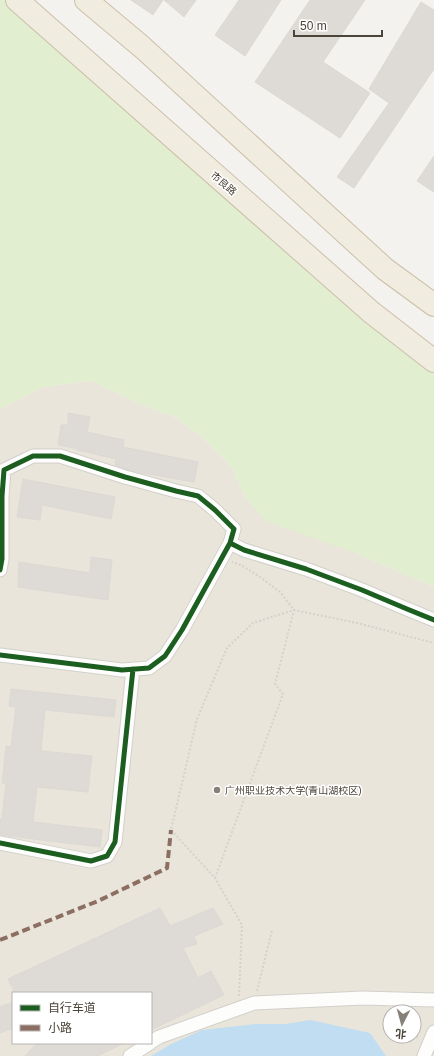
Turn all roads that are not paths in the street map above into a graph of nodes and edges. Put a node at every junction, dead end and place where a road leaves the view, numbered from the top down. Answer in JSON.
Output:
{"nodes":[{"id":1,"x":16,"y":0,"type":"edge"},
{"id":2,"x":86,"y":0,"type":"edge"},
{"id":3,"x":434,"y":305,"type":"edge"},
{"id":4,"x":434,"y":362,"type":"edge"},
{"id":5,"x":230,"y":543,"type":"junction"},
{"id":6,"x":0,"y":570,"type":"edge"},
{"id":7,"x":434,"y":620,"type":"edge"},
{"id":8,"x":0,"y":654,"type":"edge"},
{"id":9,"x":133,"y":669,"type":"junction"},
{"id":10,"x":0,"y":843,"type":"edge"},
{"id":11,"x":434,"y":1000,"type":"edge"},
{"id":12,"x":434,"y":1032,"type":"edge"},
{"id":13,"x":152,"y":1042,"type":"edge"},
{"id":14,"x":148,"y":1044,"type":"edge"},
{"id":15,"x":130,"y":1056,"type":"edge"},
{"id":16,"x":424,"y":1056,"type":"edge"}],
"edges":[{"from":1,"to":4,"type":"highway","name":"市良路"},
{"from":2,"to":3,"type":"highway"},
{"from":5,"to":6,"type":"street"},
{"from":5,"to":7,"type":"street"},
{"from":5,"to":9,"type":"street"},
{"from":8,"to":9,"type":"street"},
{"from":9,"to":10,"type":"street"},
{"from":11,"to":13,"type":"street"},
{"from":12,"to":16,"type":"street"},
{"from":14,"to":15,"type":"street"}]}
